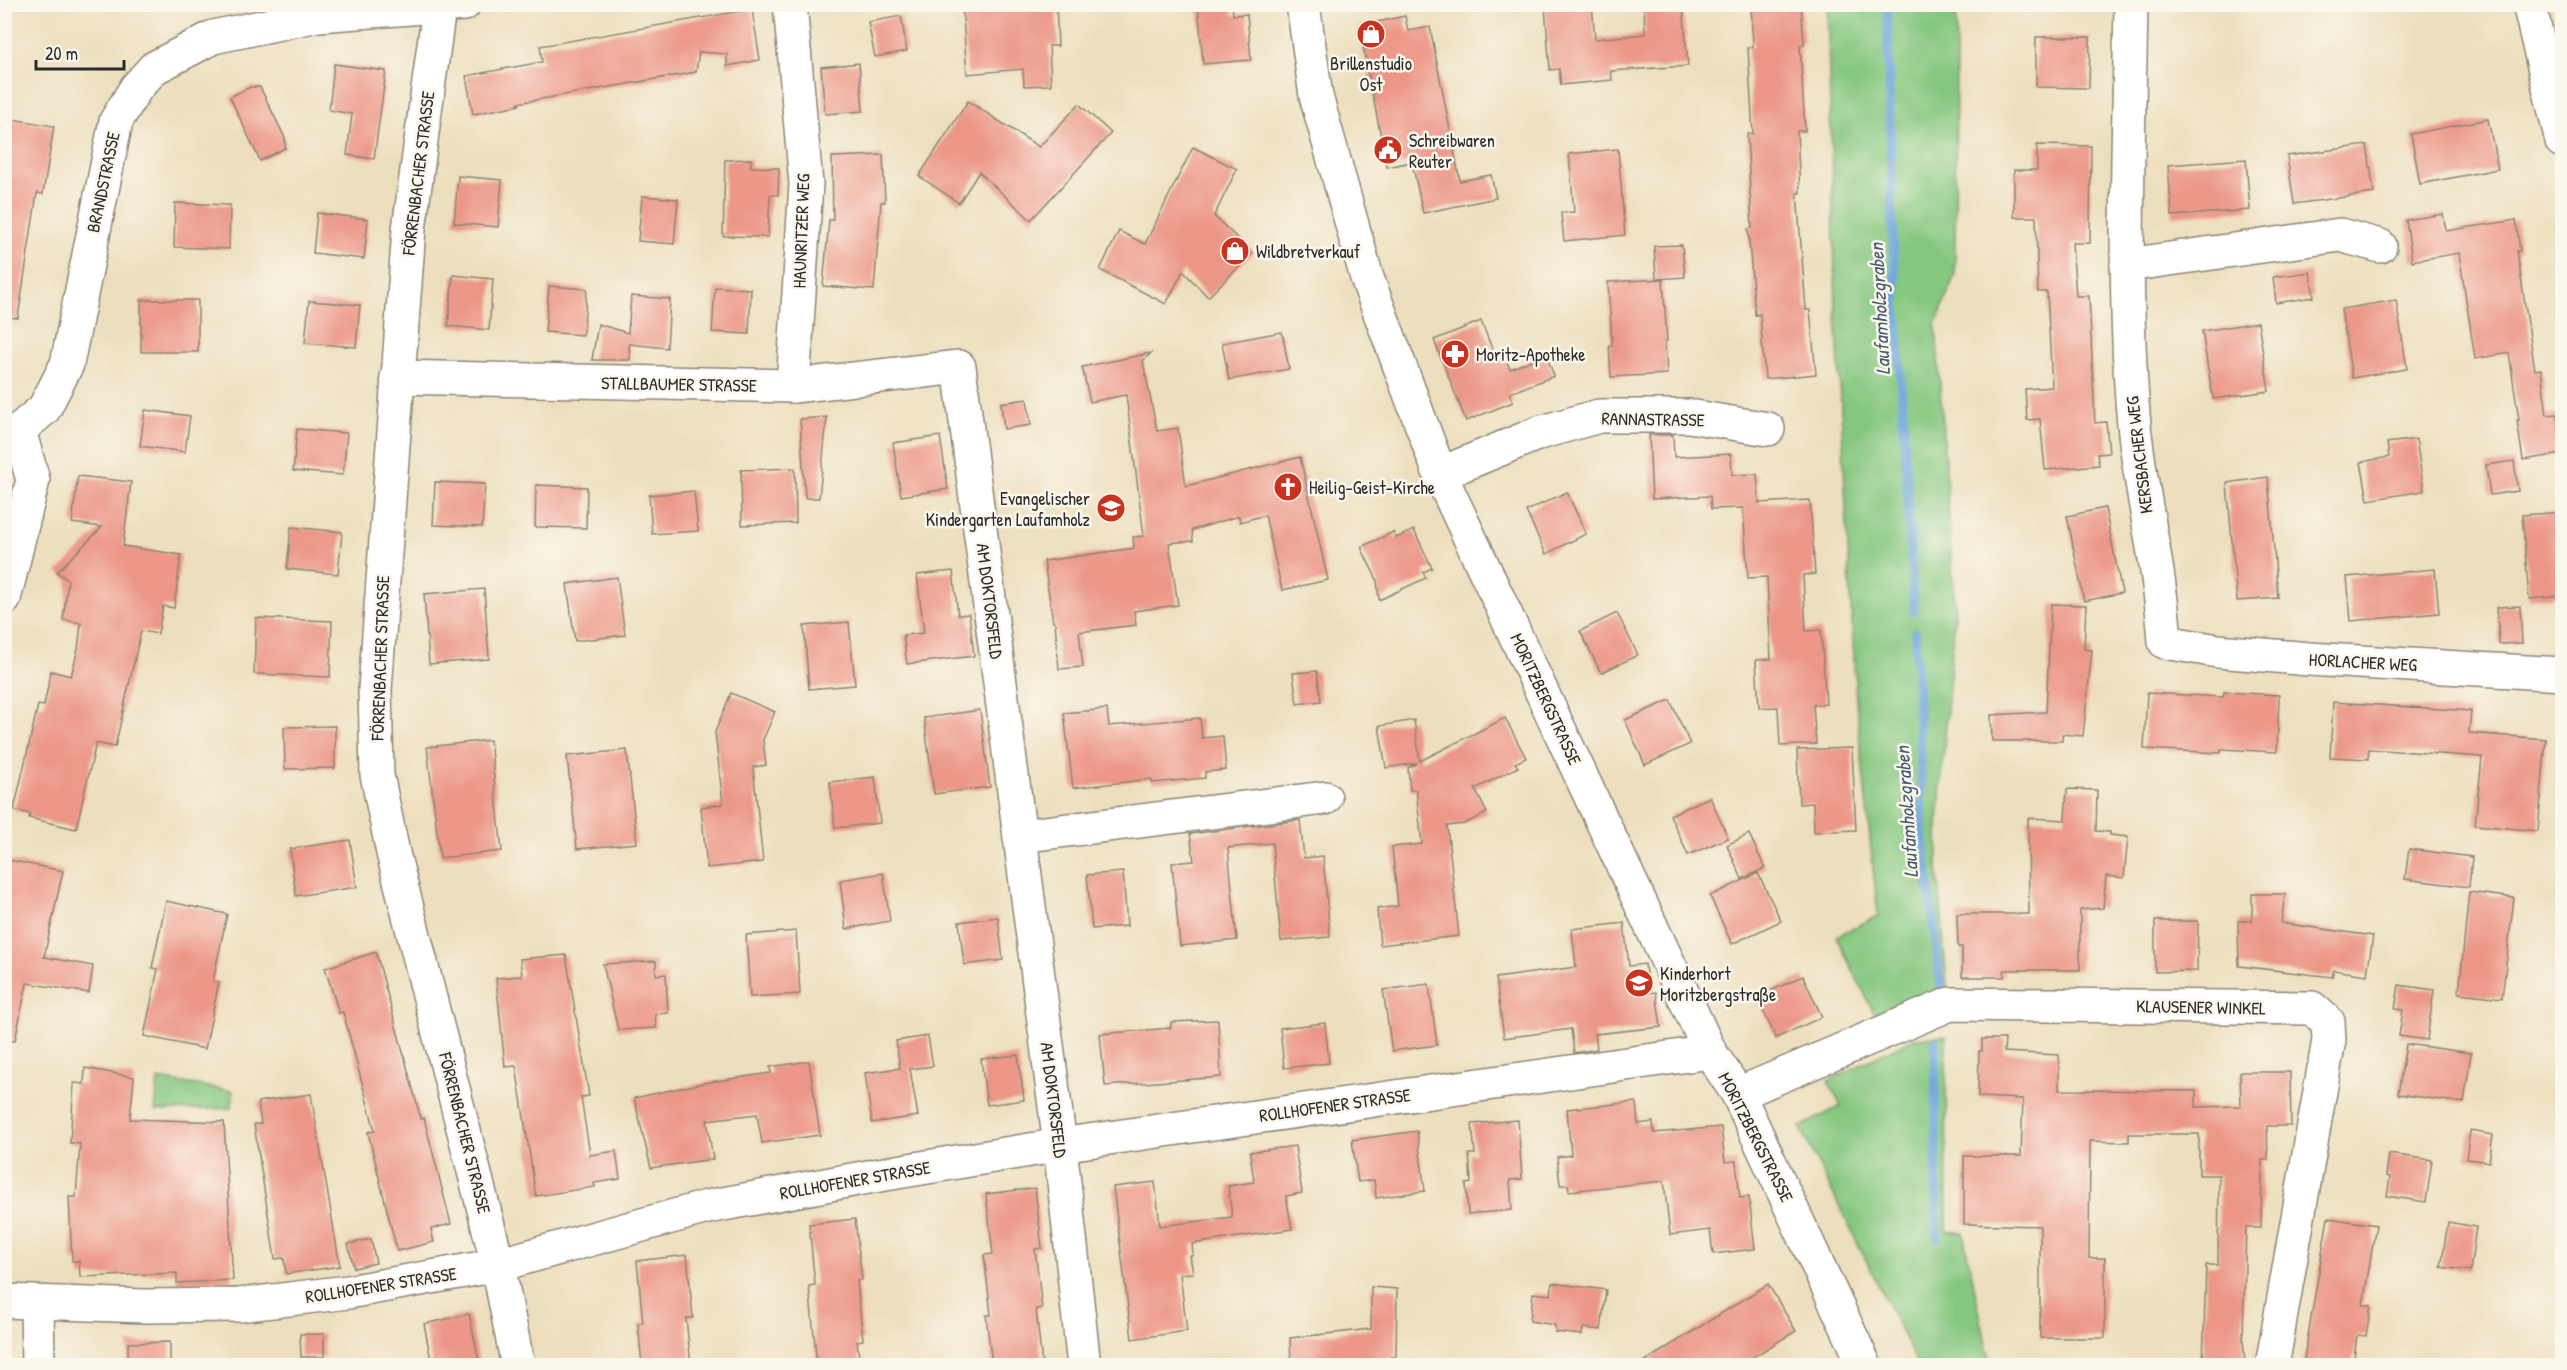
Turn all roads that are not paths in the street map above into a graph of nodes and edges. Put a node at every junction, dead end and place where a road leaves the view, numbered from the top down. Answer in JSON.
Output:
{"nodes":[{"id":1,"x":790,"y":4,"type":"edge"},
{"id":2,"x":1303,"y":4,"type":"edge"},
{"id":3,"x":2131,"y":4,"type":"edge"},
{"id":4,"x":2529,"y":4,"type":"edge"},
{"id":5,"x":451,"y":6,"type":"edge"},
{"id":6,"x":2562,"y":141,"type":"edge"},
{"id":7,"x":2380,"y":246,"type":"dead end"},
{"id":8,"x":2127,"y":265,"type":"junction"},
{"id":9,"x":959,"y":367,"type":"joint"},
{"id":10,"x":397,"y":377,"type":"junction"},
{"id":11,"x":793,"y":386,"type":"junction"},
{"id":12,"x":12,"y":429,"type":"edge"},
{"id":13,"x":1768,"y":429,"type":"dead end"},
{"id":14,"x":1440,"y":474,"type":"junction"},
{"id":15,"x":4,"y":599,"type":"edge"},
{"id":16,"x":2165,"y":642,"type":"joint"},
{"id":17,"x":2562,"y":674,"type":"edge"},
{"id":18,"x":1325,"y":798,"type":"dead end"},
{"id":19,"x":1020,"y":836,"type":"junction"},
{"id":20,"x":1710,"y":1052,"type":"junction"},
{"id":21,"x":1738,"y":1094,"type":"junction"},
{"id":22,"x":1060,"y":1145,"type":"junction"},
{"id":23,"x":498,"y":1265,"type":"junction"},
{"id":24,"x":4,"y":1301,"type":"edge"},
{"id":25,"x":37,"y":1304,"type":"junction"},
{"id":26,"x":1862,"y":1364,"type":"edge"},
{"id":27,"x":38,"y":1365,"type":"edge"},
{"id":28,"x":519,"y":1365,"type":"edge"},
{"id":29,"x":1084,"y":1365,"type":"edge"},
{"id":30,"x":2272,"y":1365,"type":"edge"}],
"edges":[{"from":1,"to":11,"type":"street","name":"HAUNRITZER WEG"},
{"from":2,"to":14,"type":"street","name":"MORITZBERGSTRASSE"},
{"from":3,"to":8,"type":"street","name":"KERSBACHER WEG"},
{"from":4,"to":6,"type":"street"},
{"from":5,"to":10,"type":"street","name":"FÖRRENBACHER STRASSE"},
{"from":5,"to":12,"type":"street","name":"BRANDSTRASSE"},
{"from":7,"to":8,"type":"street"},
{"from":8,"to":16,"type":"street","name":"KERSBACHER WEG"},
{"from":9,"to":11,"type":"street","name":"STALLBAUMER STRASSE"},
{"from":9,"to":19,"type":"street","name":"AM DOKTORSFELD"},
{"from":10,"to":11,"type":"street","name":"STALLBAUMER STRASSE"},
{"from":10,"to":23,"type":"street","name":"FÖRRENBACHER STRASSE"},
{"from":12,"to":15,"type":"street"},
{"from":13,"to":14,"type":"street","name":"RANNASTRASSE"},
{"from":14,"to":20,"type":"street","name":"MORITZBERGSTRASSE"},
{"from":16,"to":17,"type":"street","name":"HORLACHER WEG"},
{"from":18,"to":19,"type":"street"},
{"from":19,"to":22,"type":"street","name":"AM DOKTORSFELD"},
{"from":20,"to":21,"type":"street","name":"MORITZBERGSTRASSE"},
{"from":20,"to":22,"type":"street","name":"ROLLHOFENER STRASSE"},
{"from":21,"to":26,"type":"street","name":"MORITZBERGSTRASSE"},
{"from":21,"to":30,"type":"street","name":"KLAUSENER WINKEL"},
{"from":22,"to":23,"type":"street","name":"ROLLHOFENER STRASSE"},
{"from":22,"to":29,"type":"street","name":"AM DOKTORSFELD"},
{"from":23,"to":25,"type":"street","name":"ROLLHOFENER STRASSE"},
{"from":23,"to":28,"type":"street","name":"FÖRRENBACHER STRASSE"},
{"from":24,"to":25,"type":"street","name":"ROLLHOFENER STRASSE"},
{"from":25,"to":27,"type":"street"}]}
